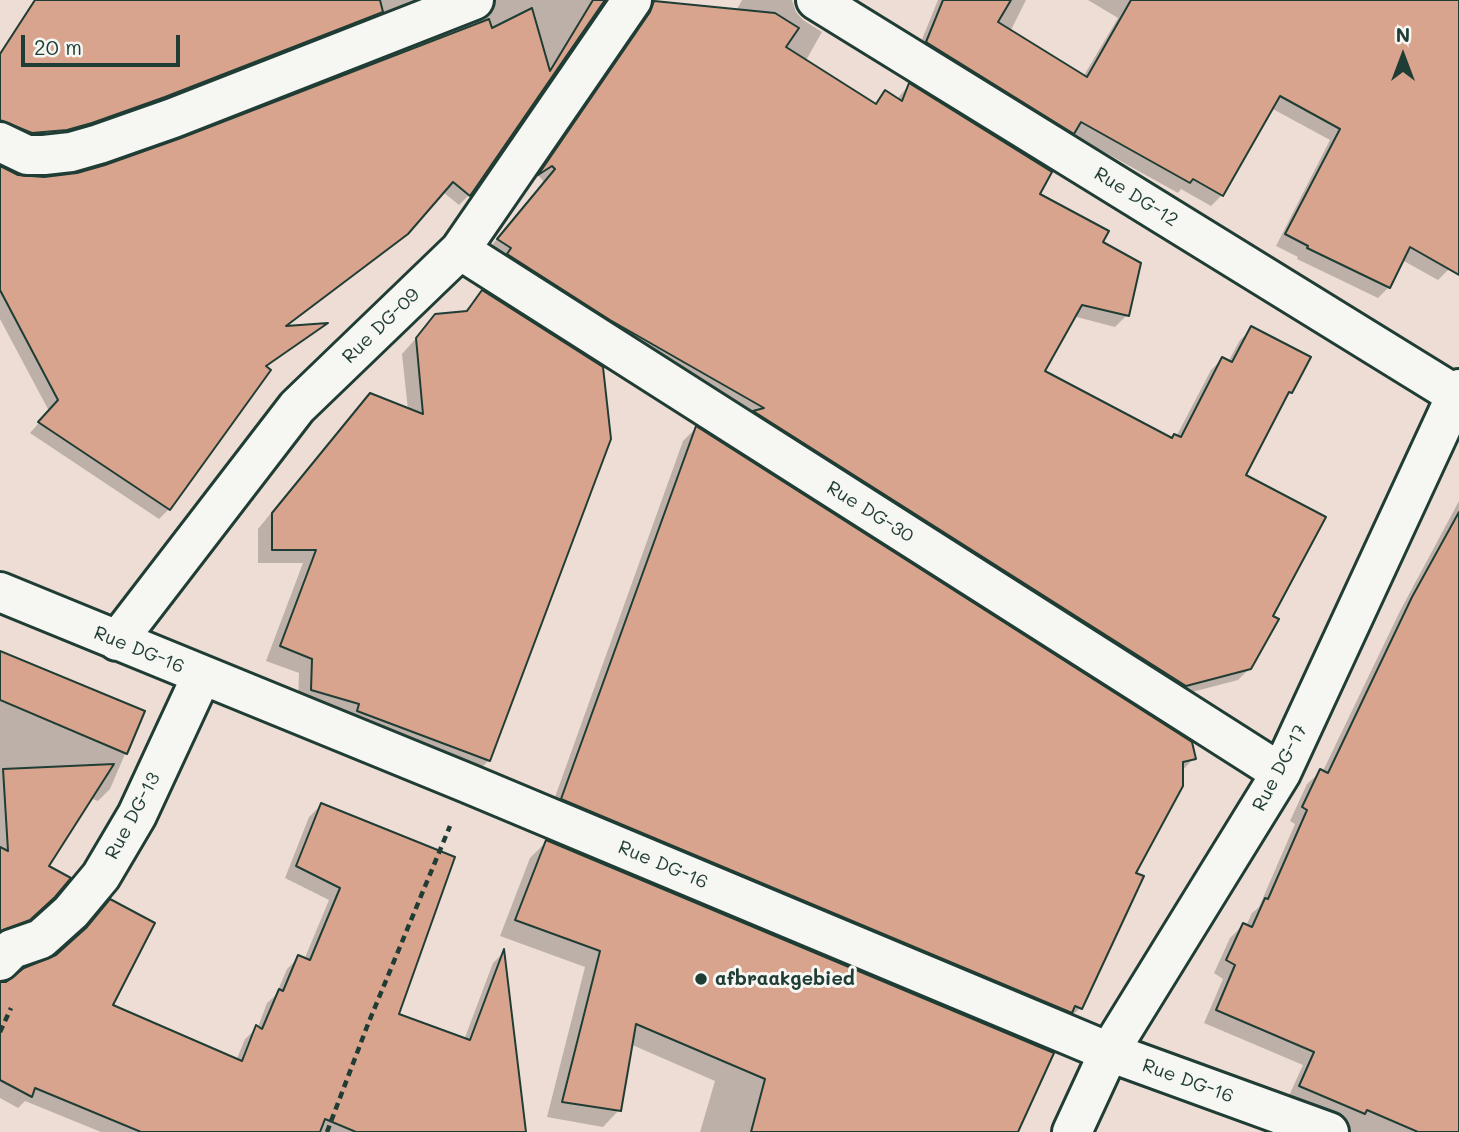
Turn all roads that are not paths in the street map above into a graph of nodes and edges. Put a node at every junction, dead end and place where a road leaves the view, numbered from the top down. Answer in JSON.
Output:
{"nodes":[{"id":1,"x":474,"y":0,"type":"edge"},
{"id":2,"x":632,"y":0,"type":"edge"},
{"id":3,"x":816,"y":0,"type":"edge"},
{"id":4,"x":0,"y":142,"type":"edge"},
{"id":5,"x":460,"y":250,"type":"junction"},
{"id":6,"x":1457,"y":392,"type":"edge"},
{"id":7,"x":0,"y":592,"type":"edge"},
{"id":8,"x":117,"y":641,"type":"junction"},
{"id":9,"x":202,"y":676,"type":"junction"},
{"id":10,"x":1281,"y":773,"type":"junction"},
{"id":11,"x":0,"y":961,"type":"edge"},
{"id":12,"x":1109,"y":1052,"type":"junction"},
{"id":13,"x":1072,"y":1132,"type":"edge"},
{"id":14,"x":1329,"y":1132,"type":"edge"}],
"edges":[{"from":1,"to":4,"type":"street"},
{"from":2,"to":5,"type":"street","name":"Rue DG-09"},
{"from":3,"to":6,"type":"street","name":"Rue DG-12"},
{"from":5,"to":8,"type":"street","name":"Rue DG-09"},
{"from":5,"to":10,"type":"street","name":"Rue DG-30"},
{"from":6,"to":10,"type":"street","name":"Rue DG-17"},
{"from":7,"to":8,"type":"street","name":"Rue DG-16"},
{"from":8,"to":9,"type":"street","name":"Rue DG-16"},
{"from":9,"to":11,"type":"street","name":"Rue DG-13"},
{"from":9,"to":12,"type":"street","name":"Rue DG-16"},
{"from":10,"to":12,"type":"street","name":"Rue DG-17"},
{"from":12,"to":13,"type":"street","name":"Rue DG-17"},
{"from":12,"to":14,"type":"street","name":"Rue DG-16"}]}
